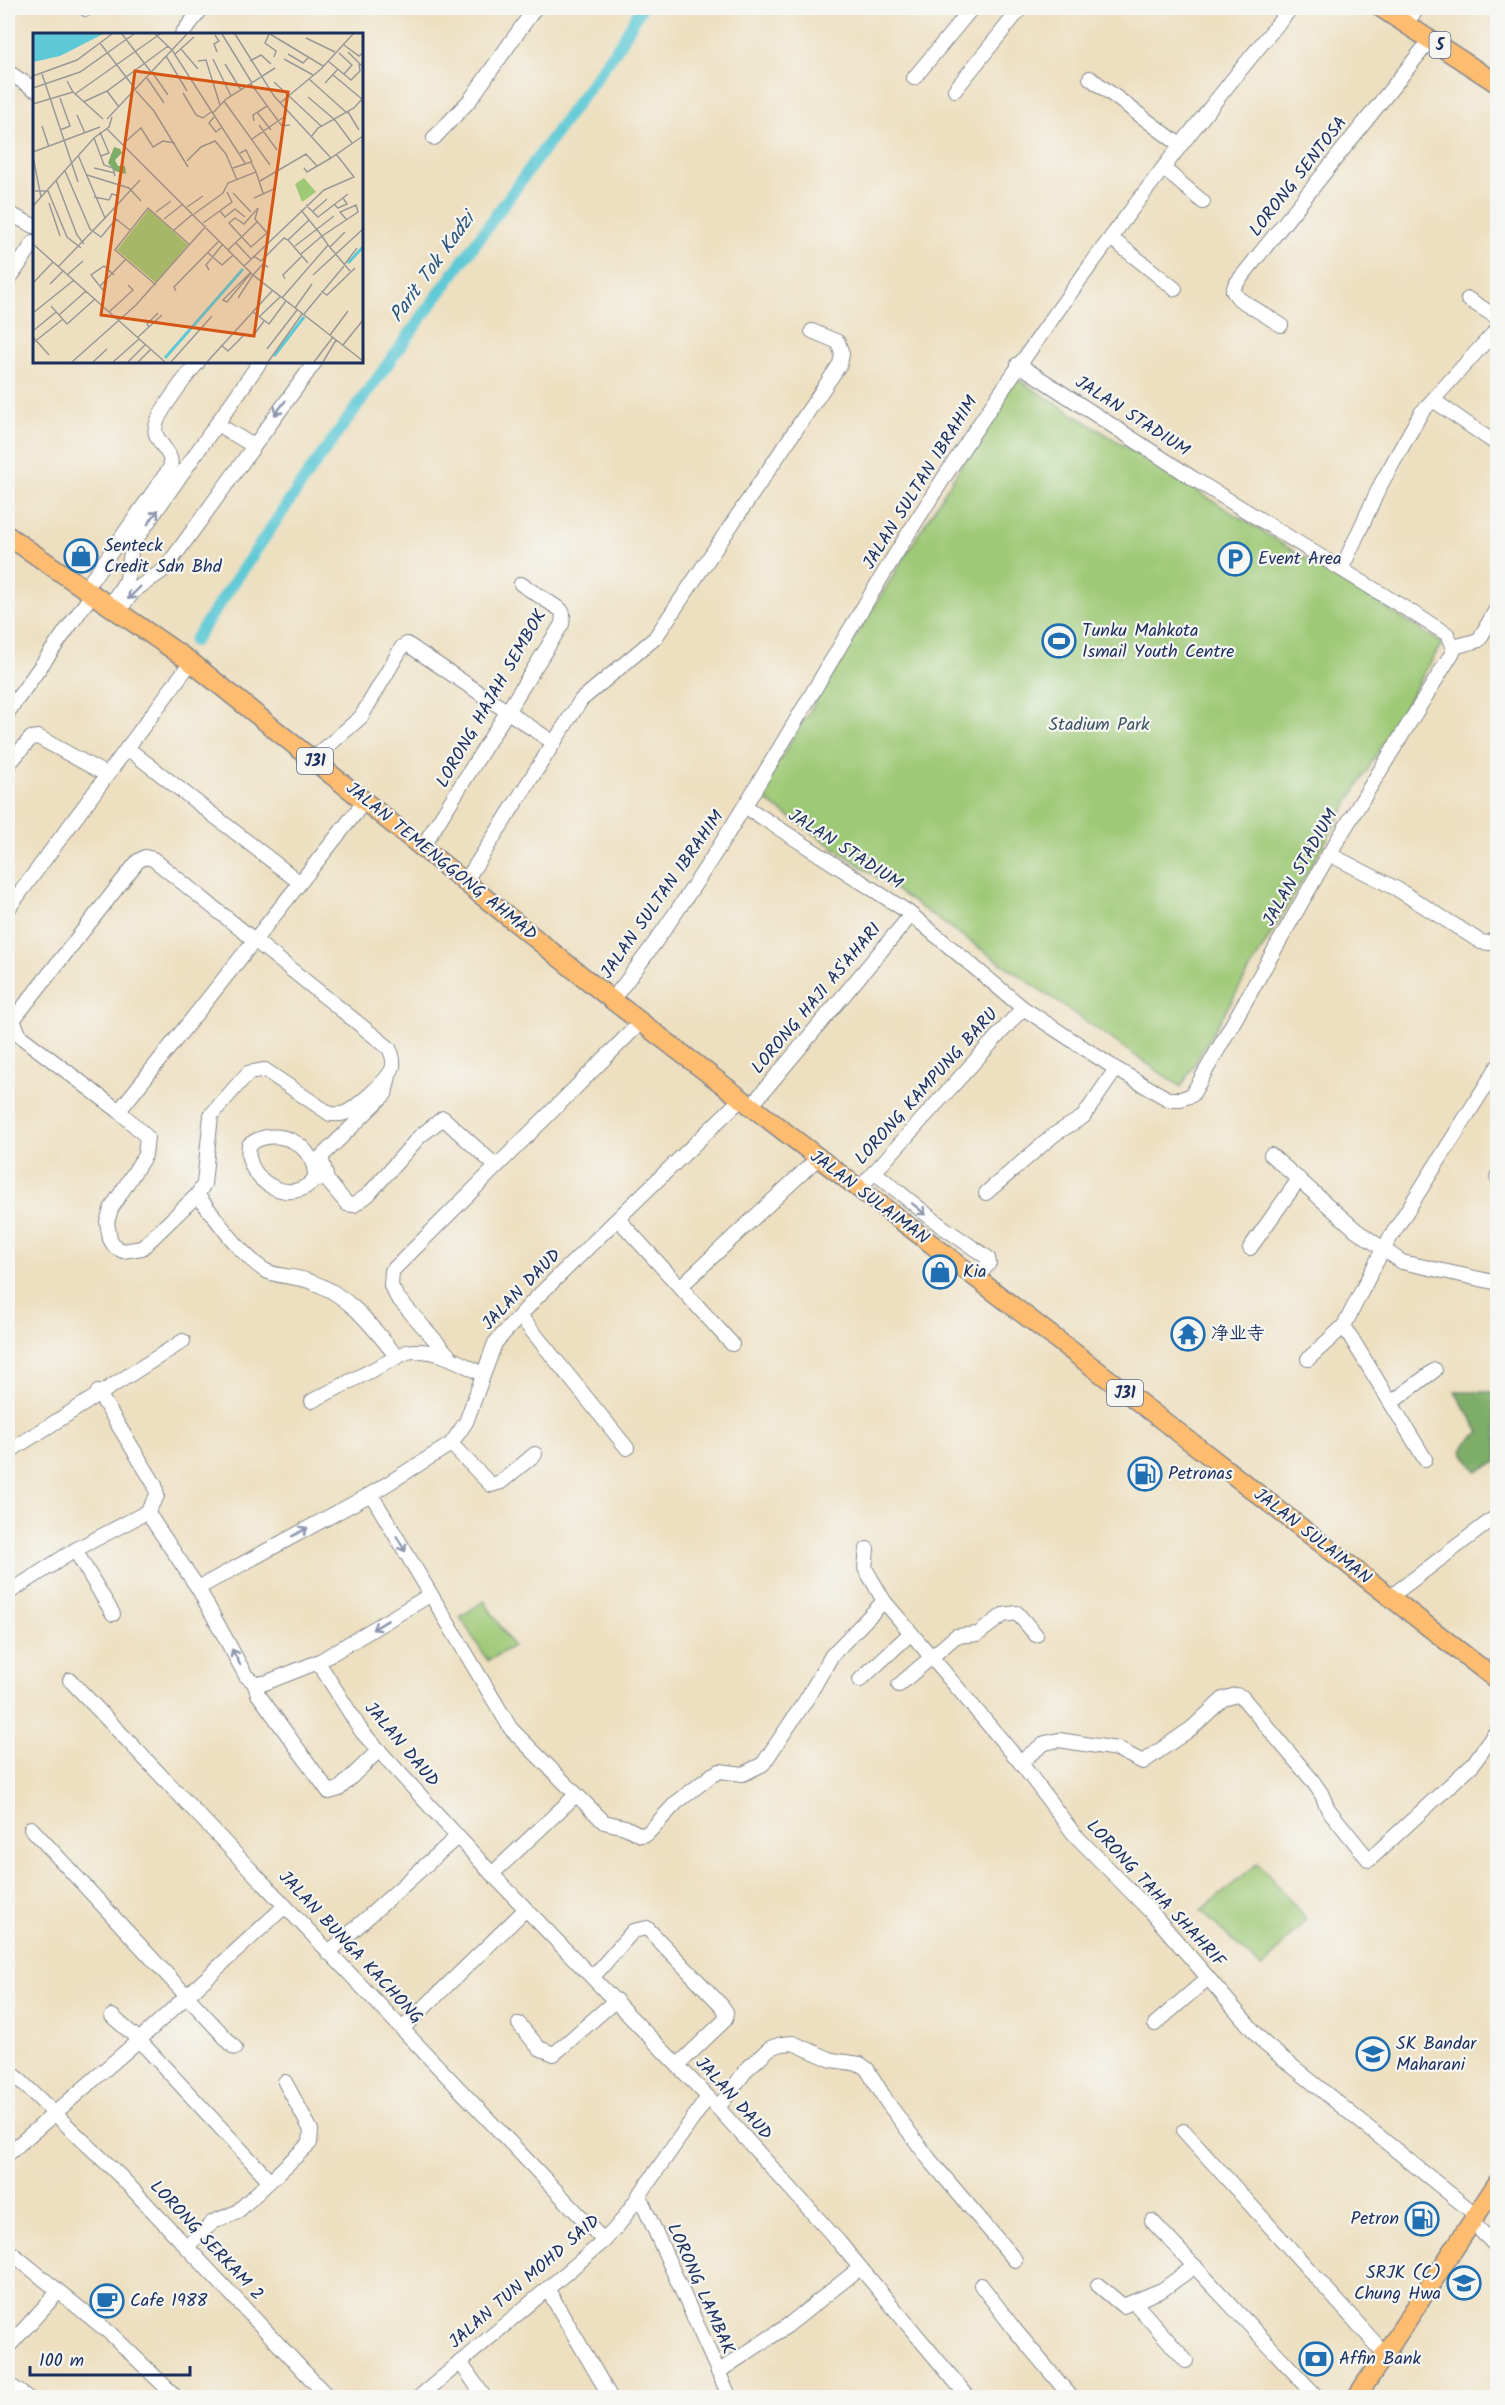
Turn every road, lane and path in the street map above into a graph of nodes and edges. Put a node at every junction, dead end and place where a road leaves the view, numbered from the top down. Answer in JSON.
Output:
{"nodes":[{"id":1,"x":202,"y":8,"type":"edge"},
{"id":2,"x":535,"y":8,"type":"edge"},
{"id":3,"x":972,"y":8,"type":"edge"},
{"id":4,"x":1021,"y":8,"type":"edge"},
{"id":5,"x":1291,"y":8,"type":"edge"},
{"id":6,"x":1381,"y":8,"type":"edge"},
{"id":7,"x":1418,"y":8,"type":"edge"},
{"id":8,"x":1406,"y":23,"type":"junction"},
{"id":9,"x":183,"y":33,"type":"edge"},
{"id":10,"x":1431,"y":39,"type":"junction"},
{"id":11,"x":8,"y":72,"type":"edge"},
{"id":12,"x":914,"y":78,"type":"dead end"},
{"id":13,"x":1090,"y":78,"type":"dead end"},
{"id":14,"x":1497,"y":84,"type":"edge"},
{"id":15,"x":33,"y":88,"type":"edge"},
{"id":16,"x":955,"y":90,"type":"dead end"},
{"id":17,"x":434,"y":138,"type":"dead end"},
{"id":18,"x":1180,"y":145,"type":"junction"},
{"id":19,"x":1163,"y":168,"type":"junction"},
{"id":20,"x":1203,"y":202,"type":"dead end"},
{"id":21,"x":8,"y":213,"type":"edge"},
{"id":22,"x":33,"y":226,"type":"edge"},
{"id":23,"x":1111,"y":238,"type":"junction"},
{"id":24,"x":33,"y":244,"type":"edge"},
{"id":25,"x":8,"y":281,"type":"edge"},
{"id":26,"x":1175,"y":289,"type":"dead end"},
{"id":27,"x":1468,"y":299,"type":"dead end"},
{"id":28,"x":1497,"y":318,"type":"edge"},
{"id":29,"x":1281,"y":326,"type":"dead end"},
{"id":30,"x":1497,"y":328,"type":"edge"},
{"id":31,"x":812,"y":331,"type":"dead end"},
{"id":32,"x":197,"y":363,"type":"edge"},
{"id":33,"x":259,"y":363,"type":"edge"},
{"id":34,"x":314,"y":363,"type":"edge"},
{"id":35,"x":1018,"y":364,"type":"junction"},
{"id":36,"x":1433,"y":400,"type":"junction"},
{"id":37,"x":217,"y":424,"type":"junction"},
{"id":38,"x":252,"y":445,"type":"junction"},
{"id":39,"x":1497,"y":445,"type":"edge"},
{"id":40,"x":8,"y":536,"type":"edge"},
{"id":41,"x":1342,"y":568,"type":"junction"},
{"id":42,"x":521,"y":584,"type":"dead end"},
{"id":43,"x":89,"y":591,"type":"junction"},
{"id":44,"x":1497,"y":606,"type":"edge"},
{"id":45,"x":114,"y":608,"type":"junction"},
{"id":46,"x":1454,"y":647,"type":"junction"},
{"id":47,"x":191,"y":662,"type":"junction"},
{"id":48,"x":8,"y":712,"type":"edge"},
{"id":49,"x":506,"y":713,"type":"junction"},
{"id":50,"x":554,"y":743,"type":"junction"},
{"id":51,"x":127,"y":748,"type":"junction"},
{"id":52,"x":313,"y":759,"type":"junction"},
{"id":53,"x":8,"y":765,"type":"edge"},
{"id":54,"x":106,"y":775,"type":"junction"},
{"id":55,"x":364,"y":801,"type":"junction"},
{"id":56,"x":746,"y":807,"type":"junction"},
{"id":57,"x":423,"y":846,"type":"junction"},
{"id":58,"x":1329,"y":854,"type":"junction"},
{"id":59,"x":299,"y":882,"type":"junction"},
{"id":60,"x":465,"y":882,"type":"junction"},
{"id":61,"x":8,"y":909,"type":"edge"},
{"id":62,"x":911,"y":915,"type":"junction"},
{"id":63,"x":1497,"y":938,"type":"edge"},
{"id":64,"x":254,"y":940,"type":"junction"},
{"id":65,"x":612,"y":1000,"type":"junction"},
{"id":66,"x":1023,"y":1008,"type":"junction"},
{"id":67,"x":641,"y":1022,"type":"junction"},
{"id":68,"x":1497,"y":1066,"type":"edge"},
{"id":69,"x":1116,"y":1069,"type":"junction"},
{"id":70,"x":389,"y":1076,"type":"junction"},
{"id":71,"x":746,"y":1103,"type":"junction"},
{"id":72,"x":119,"y":1111,"type":"junction"},
{"id":73,"x":1271,"y":1155,"type":"dead end"},
{"id":74,"x":818,"y":1158,"type":"junction"},
{"id":75,"x":496,"y":1166,"type":"junction"},
{"id":76,"x":874,"y":1172,"type":"junction"},
{"id":77,"x":321,"y":1179,"type":"junction"},
{"id":78,"x":1299,"y":1179,"type":"junction"},
{"id":79,"x":858,"y":1190,"type":"junction"},
{"id":80,"x":986,"y":1193,"type":"dead end"},
{"id":81,"x":197,"y":1195,"type":"junction"},
{"id":82,"x":619,"y":1220,"type":"junction"},
{"id":83,"x":940,"y":1225,"type":"junction"},
{"id":84,"x":924,"y":1240,"type":"junction"},
{"id":85,"x":1250,"y":1248,"type":"dead end"},
{"id":86,"x":1383,"y":1249,"type":"junction"},
{"id":87,"x":976,"y":1279,"type":"junction"},
{"id":88,"x":1497,"y":1282,"type":"edge"},
{"id":89,"x":680,"y":1287,"type":"junction"},
{"id":90,"x":520,"y":1316,"type":"junction"},
{"id":91,"x":1344,"y":1326,"type":"junction"},
{"id":92,"x":183,"y":1341,"type":"dead end"},
{"id":93,"x":732,"y":1344,"type":"dead end"},
{"id":94,"x":397,"y":1357,"type":"junction"},
{"id":95,"x":450,"y":1357,"type":"junction"},
{"id":96,"x":1308,"y":1359,"type":"dead end"},
{"id":97,"x":1436,"y":1370,"type":"dead end"},
{"id":98,"x":482,"y":1374,"type":"junction"},
{"id":99,"x":98,"y":1392,"type":"junction"},
{"id":100,"x":312,"y":1401,"type":"dead end"},
{"id":101,"x":1391,"y":1403,"type":"junction"},
{"id":102,"x":451,"y":1444,"type":"junction"},
{"id":103,"x":627,"y":1448,"type":"dead end"},
{"id":104,"x":8,"y":1452,"type":"edge"},
{"id":105,"x":535,"y":1454,"type":"dead end"},
{"id":106,"x":1425,"y":1459,"type":"dead end"},
{"id":107,"x":371,"y":1494,"type":"junction"},
{"id":108,"x":147,"y":1512,"type":"junction"},
{"id":109,"x":1497,"y":1515,"type":"edge"},
{"id":110,"x":867,"y":1549,"type":"dead end"},
{"id":111,"x":75,"y":1550,"type":"junction"},
{"id":112,"x":198,"y":1588,"type":"junction"},
{"id":113,"x":8,"y":1593,"type":"edge"},
{"id":114,"x":430,"y":1595,"type":"junction"},
{"id":115,"x":1390,"y":1597,"type":"junction"},
{"id":116,"x":884,"y":1601,"type":"junction"},
{"id":117,"x":113,"y":1614,"type":"dead end"},
{"id":118,"x":910,"y":1633,"type":"junction"},
{"id":119,"x":1036,"y":1635,"type":"dead end"},
{"id":120,"x":930,"y":1658,"type":"junction"},
{"id":121,"x":318,"y":1662,"type":"junction"},
{"id":122,"x":70,"y":1680,"type":"dead end"},
{"id":123,"x":860,"y":1680,"type":"dead end"},
{"id":124,"x":1497,"y":1681,"type":"edge"},
{"id":125,"x":254,"y":1682,"type":"junction"},
{"id":126,"x":899,"y":1685,"type":"dead end"},
{"id":127,"x":1497,"y":1729,"type":"edge"},
{"id":128,"x":379,"y":1750,"type":"junction"},
{"id":129,"x":1020,"y":1762,"type":"junction"},
{"id":130,"x":576,"y":1795,"type":"junction"},
{"id":131,"x":31,"y":1828,"type":"dead end"},
{"id":132,"x":457,"y":1837,"type":"junction"},
{"id":133,"x":492,"y":1874,"type":"junction"},
{"id":134,"x":285,"y":1906,"type":"junction"},
{"id":135,"x":525,"y":1909,"type":"junction"},
{"id":136,"x":328,"y":1953,"type":"junction"},
{"id":137,"x":593,"y":1977,"type":"junction"},
{"id":138,"x":1208,"y":1978,"type":"junction"},
{"id":139,"x":187,"y":1996,"type":"junction"},
{"id":140,"x":616,"y":2000,"type":"junction"},
{"id":141,"x":112,"y":2016,"type":"dead end"},
{"id":142,"x":519,"y":2024,"type":"dead end"},
{"id":143,"x":1155,"y":2024,"type":"dead end"},
{"id":144,"x":402,"y":2029,"type":"junction"},
{"id":145,"x":139,"y":2040,"type":"junction"},
{"id":146,"x":235,"y":2048,"type":"dead end"},
{"id":147,"x":678,"y":2065,"type":"junction"},
{"id":148,"x":8,"y":2069,"type":"edge"},
{"id":149,"x":285,"y":2082,"type":"dead end"},
{"id":150,"x":713,"y":2103,"type":"junction"},
{"id":151,"x":54,"y":2112,"type":"junction"},
{"id":152,"x":1184,"y":2131,"type":"dead end"},
{"id":153,"x":8,"y":2154,"type":"edge"},
{"id":154,"x":270,"y":2181,"type":"junction"},
{"id":155,"x":1497,"y":2182,"type":"edge"},
{"id":156,"x":639,"y":2195,"type":"junction"},
{"id":157,"x":1474,"y":2219,"type":"junction"},
{"id":158,"x":1152,"y":2221,"type":"dead end"},
{"id":159,"x":604,"y":2241,"type":"junction"},
{"id":160,"x":186,"y":2247,"type":"junction"},
{"id":161,"x":1497,"y":2248,"type":"edge"},
{"id":162,"x":8,"y":2250,"type":"edge"},
{"id":163,"x":1015,"y":2260,"type":"dead end"},
{"id":164,"x":1194,"y":2266,"type":"junction"},
{"id":165,"x":860,"y":2268,"type":"junction"},
{"id":166,"x":981,"y":2284,"type":"dead end"},
{"id":167,"x":1098,"y":2286,"type":"dead end"},
{"id":168,"x":548,"y":2290,"type":"junction"},
{"id":169,"x":58,"y":2292,"type":"junction"},
{"id":170,"x":1134,"y":2302,"type":"junction"},
{"id":171,"x":8,"y":2347,"type":"edge"},
{"id":172,"x":1385,"y":2354,"type":"junction"},
{"id":173,"x":1186,"y":2361,"type":"dead end"},
{"id":174,"x":460,"y":2362,"type":"junction"},
{"id":175,"x":718,"y":2372,"type":"junction"},
{"id":176,"x":8,"y":2384,"type":"edge"},
{"id":177,"x":28,"y":2397,"type":"edge"},
{"id":178,"x":177,"y":2397,"type":"edge"},
{"id":179,"x":329,"y":2397,"type":"edge"},
{"id":180,"x":418,"y":2397,"type":"edge"},
{"id":181,"x":485,"y":2397,"type":"edge"},
{"id":182,"x":611,"y":2397,"type":"edge"},
{"id":183,"x":730,"y":2397,"type":"edge"},
{"id":184,"x":969,"y":2397,"type":"edge"},
{"id":185,"x":1072,"y":2397,"type":"edge"},
{"id":186,"x":1318,"y":2397,"type":"edge"},
{"id":187,"x":1356,"y":2397,"type":"edge"}],
"edges":[{"from":1,"to":9,"type":"street"},
{"from":2,"to":17,"type":"street"},
{"from":3,"to":12,"type":"street"},
{"from":4,"to":16,"type":"street"},
{"from":5,"to":18,"type":"street","name":"JALAN SULTAN IBRAHIM"},
{"from":6,"to":8,"type":"main road","number":"5"},
{"from":7,"to":8,"type":"street"},
{"from":8,"to":10,"type":"main road","number":"5"},
{"from":10,"to":14,"type":"main road","number":"5"},
{"from":10,"to":29,"type":"street","name":"LORONG SENTOSA"},
{"from":11,"to":15,"type":"street"},
{"from":13,"to":18,"type":"street"},
{"from":18,"to":19,"type":"street","name":"JALAN SULTAN IBRAHIM"},
{"from":19,"to":20,"type":"street"},
{"from":19,"to":23,"type":"street","name":"JALAN SULTAN IBRAHIM"},
{"from":21,"to":22,"type":"street"},
{"from":23,"to":26,"type":"street"},
{"from":23,"to":35,"type":"street","name":"JALAN SULTAN IBRAHIM"},
{"from":24,"to":25,"type":"street"},
{"from":27,"to":28,"type":"street"},
{"from":30,"to":36,"type":"street"},
{"from":31,"to":50,"type":"street"},
{"from":32,"to":43,"type":"street"},
{"from":33,"to":37,"type":"street"},
{"from":34,"to":38,"type":"street","one_way":true},
{"from":35,"to":41,"type":"street","name":"JALAN STADIUM"},
{"from":35,"to":56,"type":"street","name":"JALAN SULTAN IBRAHIM"},
{"from":36,"to":39,"type":"street"},
{"from":36,"to":41,"type":"street"},
{"from":37,"to":38,"type":"street"},
{"from":45,"to":37,"type":"street","one_way":true},
{"from":38,"to":45,"type":"street","one_way":true},
{"from":40,"to":43,"type":"main road","name":"JALAN TEMENGGONG AHMAD","number":"J31"},
{"from":41,"to":46,"type":"street","name":"JALAN STADIUM"},
{"from":42,"to":49,"type":"street","name":"LORONG HAJAH SEMBOK"},
{"from":43,"to":45,"type":"main road","name":"JALAN TEMENGGONG AHMAD","number":"J31"},
{"from":43,"to":48,"type":"street"},
{"from":44,"to":46,"type":"street"},
{"from":45,"to":47,"type":"main road","name":"JALAN TEMENGGONG AHMAD","number":"J31"},
{"from":46,"to":58,"type":"street","name":"JALAN STADIUM"},
{"from":47,"to":51,"type":"street"},
{"from":47,"to":52,"type":"main road","name":"JALAN TEMENGGONG AHMAD","number":"J31"},
{"from":49,"to":50,"type":"street"},
{"from":49,"to":52,"type":"street"},
{"from":49,"to":57,"type":"street","name":"LORONG HAJAH SEMBOK"},
{"from":50,"to":60,"type":"street"},
{"from":51,"to":54,"type":"street"},
{"from":51,"to":59,"type":"street"},
{"from":52,"to":55,"type":"main road","name":"JALAN TEMENGGONG AHMAD","number":"J31"},
{"from":53,"to":54,"type":"street"},
{"from":54,"to":61,"type":"street"},
{"from":55,"to":57,"type":"main road","name":"JALAN TEMENGGONG AHMAD","number":"J31"},
{"from":55,"to":59,"type":"street"},
{"from":56,"to":62,"type":"street","name":"JALAN STADIUM"},
{"from":56,"to":65,"type":"street","name":"JALAN SULTAN IBRAHIM"},
{"from":57,"to":60,"type":"main road","name":"JALAN TEMENGGONG AHMAD","number":"J31"},
{"from":58,"to":63,"type":"street"},
{"from":58,"to":69,"type":"street","name":"JALAN STADIUM"},
{"from":59,"to":64,"type":"street"},
{"from":60,"to":65,"type":"main road","name":"JALAN TEMENGGONG AHMAD","number":"J31"},
{"from":62,"to":66,"type":"street","name":"JALAN STADIUM"},
{"from":62,"to":71,"type":"street","name":"LORONG HAJI AS'AHARI"},
{"from":64,"to":70,"type":"street"},
{"from":64,"to":72,"type":"street"},
{"from":64,"to":72,"type":"street"},
{"from":65,"to":67,"type":"main road","name":"JALAN SULAIMAN","number":"J31"},
{"from":66,"to":69,"type":"street","name":"JALAN STADIUM"},
{"from":66,"to":76,"type":"street","name":"LORONG KAMPUNG BARU"},
{"from":67,"to":71,"type":"main road","name":"JALAN SULAIMAN","number":"J31"},
{"from":67,"to":75,"type":"street"},
{"from":68,"to":86,"type":"street"},
{"from":69,"to":80,"type":"street"},
{"from":70,"to":77,"type":"street"},
{"from":70,"to":81,"type":"street"},
{"from":71,"to":74,"type":"main road","name":"JALAN SULAIMAN","number":"J31"},
{"from":71,"to":82,"type":"street","name":"JALAN DAUD"},
{"from":72,"to":81,"type":"street"},
{"from":73,"to":78,"type":"street"},
{"from":74,"to":79,"type":"main road","name":"JALAN SULAIMAN","number":"J31"},
{"from":74,"to":89,"type":"street"},
{"from":75,"to":77,"type":"street"},
{"from":75,"to":95,"type":"street"},
{"from":76,"to":79,"type":"street","name":"LORONG KAMPUNG BARU"},
{"from":76,"to":83,"type":"street","one_way":true},
{"from":77,"to":77,"type":"street"},
{"from":78,"to":85,"type":"street"},
{"from":78,"to":86,"type":"street"},
{"from":79,"to":84,"type":"main road","name":"JALAN SULAIMAN","number":"J31"},
{"from":81,"to":94,"type":"street"},
{"from":82,"to":89,"type":"street"},
{"from":82,"to":90,"type":"street","name":"JALAN DAUD"},
{"from":83,"to":84,"type":"street"},
{"from":83,"to":87,"type":"street"},
{"from":84,"to":87,"type":"main road","name":"JALAN SULAIMAN","number":"J31"},
{"from":86,"to":88,"type":"street"},
{"from":86,"to":91,"type":"street"},
{"from":87,"to":115,"type":"main road","name":"JALAN SULAIMAN","number":"J31"},
{"from":89,"to":93,"type":"street"},
{"from":90,"to":98,"type":"street","name":"JALAN DAUD"},
{"from":90,"to":103,"type":"street"},
{"from":91,"to":96,"type":"street"},
{"from":91,"to":101,"type":"street"},
{"from":92,"to":99,"type":"street"},
{"from":94,"to":95,"type":"street"},
{"from":94,"to":100,"type":"street"},
{"from":95,"to":98,"type":"street"},
{"from":97,"to":101,"type":"street"},
{"from":98,"to":102,"type":"street","name":"JALAN DAUD"},
{"from":99,"to":104,"type":"street"},
{"from":99,"to":108,"type":"street"},
{"from":101,"to":106,"type":"street"},
{"from":102,"to":105,"type":"street"},
{"from":102,"to":107,"type":"street","name":"JALAN DAUD"},
{"from":112,"to":107,"type":"street","name":"JALAN DAUD","one_way":true},
{"from":107,"to":114,"type":"street","one_way":true},
{"from":108,"to":111,"type":"street"},
{"from":108,"to":112,"type":"street"},
{"from":109,"to":115,"type":"street"},
{"from":110,"to":116,"type":"street","name":"LORONG TAHA SHAHRIF"},
{"from":111,"to":113,"type":"street"},
{"from":111,"to":117,"type":"street"},
{"from":125,"to":112,"type":"street","one_way":true},
{"from":114,"to":121,"type":"street","one_way":true},
{"from":114,"to":130,"type":"street"},
{"from":115,"to":124,"type":"main road","name":"JALAN SULAIMAN","number":"J31"},
{"from":116,"to":118,"type":"street","name":"LORONG TAHA SHAHRIF"},
{"from":116,"to":130,"type":"street"},
{"from":118,"to":120,"type":"street","name":"LORONG TAHA SHAHRIF"},
{"from":118,"to":123,"type":"street"},
{"from":119,"to":120,"type":"street"},
{"from":120,"to":126,"type":"street"},
{"from":120,"to":129,"type":"street","name":"LORONG TAHA SHAHRIF"},
{"from":121,"to":125,"type":"street"},
{"from":121,"to":128,"type":"street","name":"JALAN DAUD"},
{"from":122,"to":134,"type":"street","name":"JALAN BUNGA KACHONG"},
{"from":125,"to":128,"type":"street"},
{"from":127,"to":129,"type":"street"},
{"from":128,"to":132,"type":"street","name":"JALAN DAUD"},
{"from":129,"to":138,"type":"street","name":"LORONG TAHA SHAHRIF"},
{"from":130,"to":133,"type":"street"},
{"from":131,"to":139,"type":"street"},
{"from":132,"to":133,"type":"street","name":"JALAN DAUD"},
{"from":132,"to":136,"type":"street"},
{"from":133,"to":135,"type":"street","name":"JALAN DAUD"},
{"from":134,"to":136,"type":"street","name":"JALAN BUNGA KACHONG"},
{"from":134,"to":139,"type":"street"},
{"from":135,"to":137,"type":"street","name":"JALAN DAUD"},
{"from":135,"to":144,"type":"street"},
{"from":136,"to":144,"type":"street","name":"JALAN BUNGA KACHONG"},
{"from":137,"to":140,"type":"street","name":"JALAN DAUD"},
{"from":137,"to":147,"type":"street"},
{"from":138,"to":143,"type":"street"},
{"from":138,"to":157,"type":"street","name":"LORONG TAHA SHAHRIF"},
{"from":139,"to":145,"type":"street"},
{"from":139,"to":146,"type":"street"},
{"from":140,"to":142,"type":"street"},
{"from":140,"to":147,"type":"street","name":"JALAN DAUD"},
{"from":141,"to":145,"type":"street"},
{"from":144,"to":159,"type":"street","name":"JALAN BUNGA KACHONG"},
{"from":145,"to":151,"type":"street"},
{"from":145,"to":154,"type":"street"},
{"from":147,"to":150,"type":"street","name":"JALAN DAUD"},
{"from":148,"to":151,"type":"street","name":"LORONG SERKAM 2"},
{"from":149,"to":154,"type":"street"},
{"from":150,"to":156,"type":"street","name":"JALAN TUN MOHD SAID"},
{"from":150,"to":163,"type":"street","name":"JALAN TUN MOHD SAID"},
{"from":150,"to":165,"type":"street","name":"JALAN DAUD"},
{"from":151,"to":153,"type":"street"},
{"from":151,"to":160,"type":"street","name":"LORONG SERKAM 2"},
{"from":152,"to":172,"type":"street"},
{"from":154,"to":160,"type":"street"},
{"from":155,"to":157,"type":"main road"},
{"from":156,"to":159,"type":"street","name":"JALAN TUN MOHD SAID"},
{"from":156,"to":175,"type":"street","name":"LORONG LAMBAK"},
{"from":157,"to":161,"type":"street","name":"LORONG TAHA SHAHRIF"},
{"from":157,"to":172,"type":"main road"},
{"from":158,"to":164,"type":"street"},
{"from":159,"to":168,"type":"street","name":"JALAN TUN MOHD SAID"},
{"from":160,"to":179,"type":"street","name":"LORONG SERKAM 2"},
{"from":162,"to":169,"type":"street"},
{"from":164,"to":170,"type":"street"},
{"from":164,"to":186,"type":"street"},
{"from":165,"to":175,"type":"street"},
{"from":165,"to":184,"type":"street","name":"JALAN DAUD"},
{"from":166,"to":185,"type":"street"},
{"from":167,"to":170,"type":"street"},
{"from":168,"to":174,"type":"street","name":"JALAN TUN MOHD SAID"},
{"from":168,"to":182,"type":"street"},
{"from":169,"to":171,"type":"street"},
{"from":169,"to":178,"type":"street"},
{"from":170,"to":173,"type":"street"},
{"from":172,"to":187,"type":"main road"},
{"from":174,"to":180,"type":"street","name":"JALAN TUN MOHD SAID"},
{"from":174,"to":181,"type":"street"},
{"from":175,"to":183,"type":"street","name":"LORONG LAMBAK"},
{"from":176,"to":177,"type":"street"}]}
